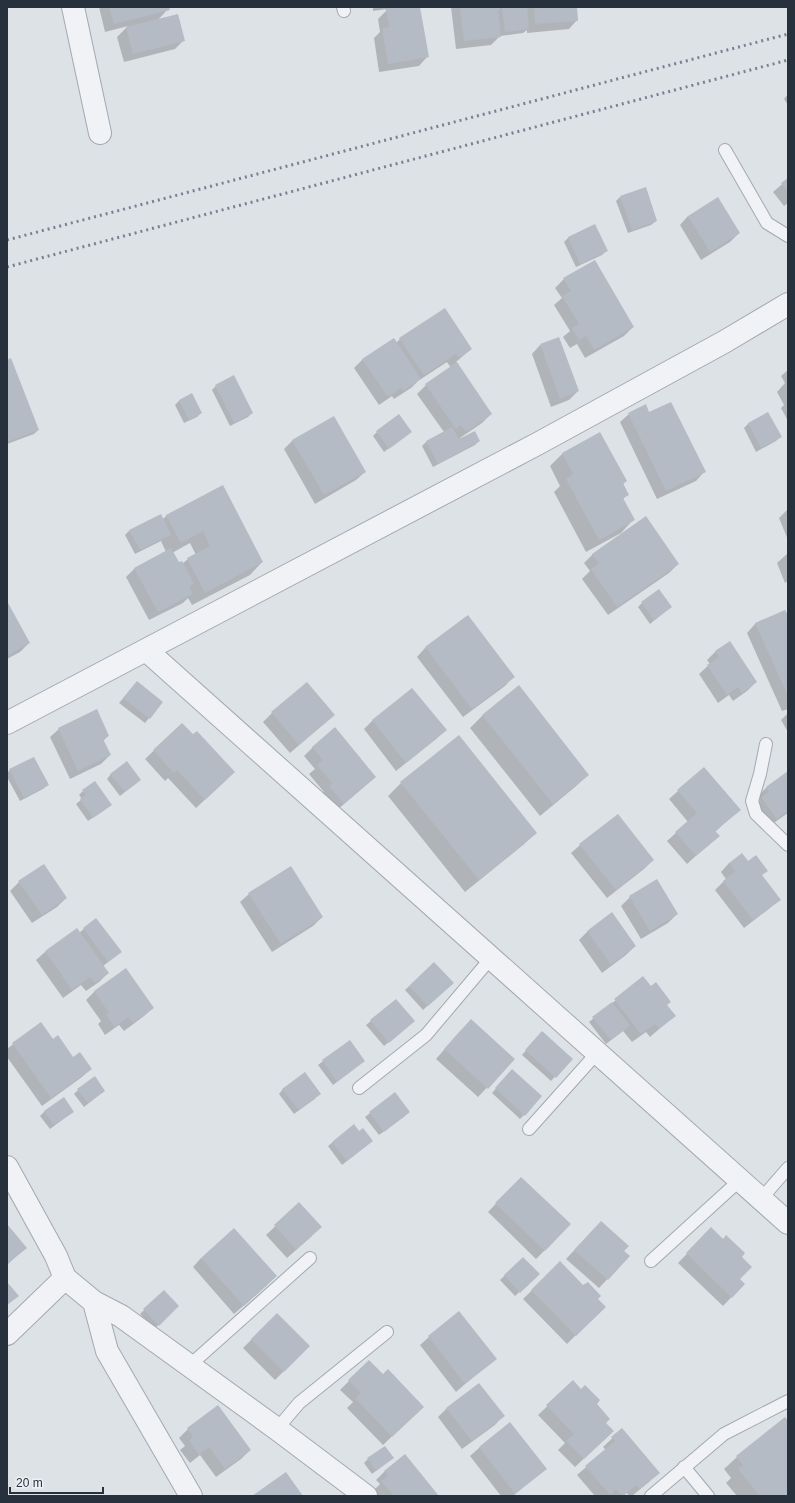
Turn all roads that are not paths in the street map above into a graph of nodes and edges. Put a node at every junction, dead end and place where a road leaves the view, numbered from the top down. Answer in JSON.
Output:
{"nodes":[{"id":1,"x":73,"y":7,"type":"edge"},
{"id":2,"x":100,"y":133,"type":"dead end"},
{"id":3,"x":725,"y":150,"type":"dead end"},
{"id":4,"x":788,"y":236,"type":"edge"},
{"id":5,"x":788,"y":304,"type":"edge"},
{"id":6,"x":146,"y":650,"type":"junction"},
{"id":7,"x":7,"y":723,"type":"edge"},
{"id":8,"x":766,"y":744,"type":"dead end"},
{"id":9,"x":788,"y":845,"type":"edge"},
{"id":10,"x":491,"y":958,"type":"junction"},
{"id":11,"x":597,"y":1053,"type":"junction"},
{"id":12,"x":359,"y":1088,"type":"dead end"},
{"id":13,"x":529,"y":1129,"type":"dead end"},
{"id":14,"x":7,"y":1167,"type":"edge"},
{"id":15,"x":788,"y":1168,"type":"edge"},
{"id":16,"x":740,"y":1180,"type":"junction"},
{"id":17,"x":761,"y":1199,"type":"junction"},
{"id":18,"x":788,"y":1223,"type":"edge"},
{"id":19,"x":310,"y":1258,"type":"dead end"},
{"id":20,"x":651,"y":1262,"type":"dead end"},
{"id":21,"x":66,"y":1278,"type":"junction"},
{"id":22,"x":94,"y":1302,"type":"junction"},
{"id":23,"x":387,"y":1332,"type":"dead end"},
{"id":24,"x":7,"y":1334,"type":"edge"},
{"id":25,"x":189,"y":1366,"type":"junction"},
{"id":26,"x":788,"y":1402,"type":"edge"},
{"id":27,"x":277,"y":1429,"type":"junction"},
{"id":28,"x":684,"y":1467,"type":"junction"},
{"id":29,"x":191,"y":1496,"type":"edge"},
{"id":30,"x":366,"y":1496,"type":"edge"},
{"id":31,"x":651,"y":1496,"type":"edge"},
{"id":32,"x":708,"y":1496,"type":"edge"}],
"edges":[{"from":1,"to":2,"type":"street"},
{"from":3,"to":4,"type":"lane"},
{"from":5,"to":6,"type":"street"},
{"from":6,"to":7,"type":"street"},
{"from":6,"to":10,"type":"street"},
{"from":8,"to":9,"type":"lane"},
{"from":10,"to":11,"type":"street"},
{"from":10,"to":12,"type":"lane"},
{"from":11,"to":13,"type":"lane"},
{"from":11,"to":16,"type":"street"},
{"from":14,"to":21,"type":"street"},
{"from":15,"to":17,"type":"lane"},
{"from":16,"to":17,"type":"street"},
{"from":16,"to":20,"type":"lane"},
{"from":17,"to":18,"type":"street"},
{"from":19,"to":25,"type":"lane"},
{"from":21,"to":22,"type":"street"},
{"from":21,"to":24,"type":"street"},
{"from":22,"to":25,"type":"street"},
{"from":22,"to":29,"type":"street"},
{"from":23,"to":27,"type":"lane"},
{"from":25,"to":27,"type":"street"},
{"from":26,"to":28,"type":"lane"},
{"from":27,"to":30,"type":"street"},
{"from":28,"to":31,"type":"lane"},
{"from":28,"to":32,"type":"lane"}]}
